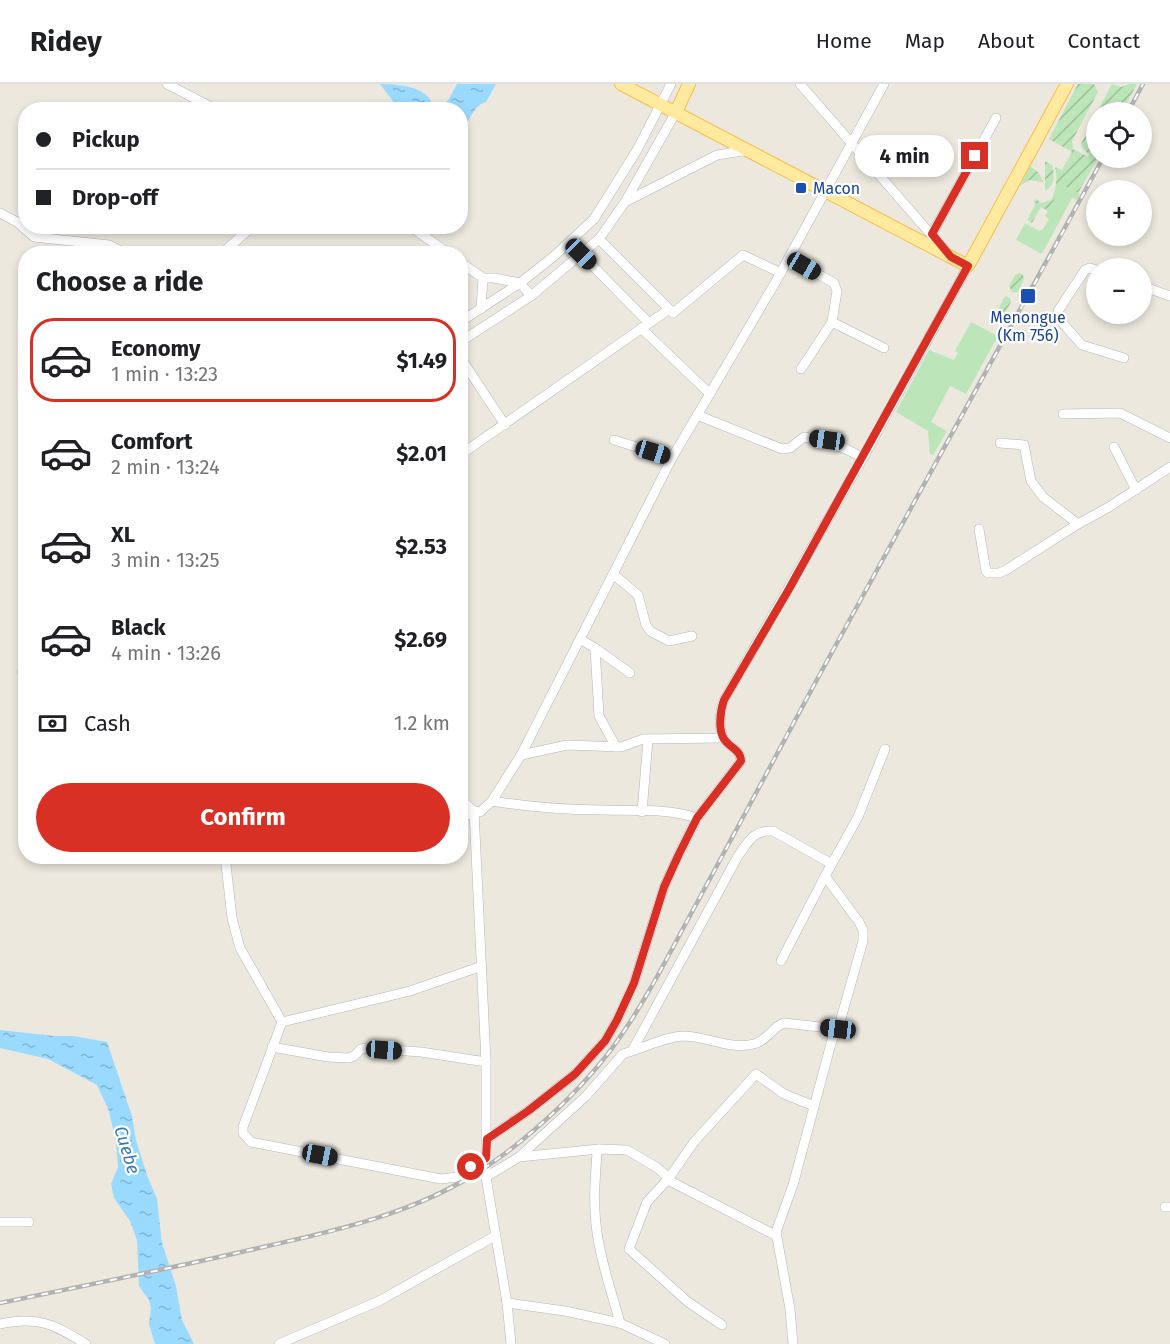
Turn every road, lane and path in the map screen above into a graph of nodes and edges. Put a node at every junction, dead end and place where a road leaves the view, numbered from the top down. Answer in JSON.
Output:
{"nodes":[{"id":1,"x":167,"y":84,"type":"edge"},
{"id":2,"x":621,"y":84,"type":"edge"},
{"id":3,"x":671,"y":84,"type":"edge"},
{"id":4,"x":689,"y":84,"type":"edge"},
{"id":5,"x":800,"y":84,"type":"edge"},
{"id":6,"x":884,"y":84,"type":"edge"},
{"id":7,"x":1067,"y":84,"type":"edge"},
{"id":8,"x":202,"y":102,"type":"edge"},
{"id":9,"x":661,"y":105,"type":"junction"},
{"id":10,"x":676,"y":112,"type":"junction"},
{"id":11,"x":996,"y":118,"type":"dead end"},
{"id":12,"x":725,"y":138,"type":"junction"},
{"id":13,"x":852,"y":142,"type":"junction"},
{"id":14,"x":749,"y":150,"type":"junction"},
{"id":15,"x":717,"y":155,"type":"junction"},
{"id":16,"x":826,"y":192,"type":"junction"},
{"id":17,"x":625,"y":201,"type":"junction"},
{"id":18,"x":0,"y":213,"type":"edge"},
{"id":19,"x":594,"y":219,"type":"junction"},
{"id":20,"x":18,"y":223,"type":"edge"},
{"id":21,"x":607,"y":228,"type":"junction"},
{"id":22,"x":31,"y":234,"type":"edge"},
{"id":23,"x":244,"y":234,"type":"edge"},
{"id":24,"x":421,"y":234,"type":"edge"},
{"id":25,"x":932,"y":234,"type":"junction"},
{"id":26,"x":599,"y":239,"type":"junction"},
{"id":27,"x":113,"y":246,"type":"edge"},
{"id":28,"x":230,"y":246,"type":"edge"},
{"id":29,"x":438,"y":246,"type":"edge"},
{"id":30,"x":581,"y":254,"type":"junction"},
{"id":31,"x":951,"y":257,"type":"junction"},
{"id":32,"x":789,"y":258,"type":"junction"},
{"id":33,"x":968,"y":266,"type":"junction"},
{"id":34,"x":468,"y":268,"type":"edge"},
{"id":35,"x":1086,"y":270,"type":"edge"},
{"id":36,"x":781,"y":273,"type":"junction"},
{"id":37,"x":483,"y":278,"type":"junction"},
{"id":38,"x":520,"y":283,"type":"junction"},
{"id":39,"x":1152,"y":290,"type":"edge"},
{"id":40,"x":531,"y":296,"type":"junction"},
{"id":41,"x":1170,"y":296,"type":"edge"},
{"id":42,"x":481,"y":309,"type":"junction"},
{"id":43,"x":668,"y":310,"type":"junction"},
{"id":44,"x":468,"y":317,"type":"edge"},
{"id":45,"x":832,"y":322,"type":"junction"},
{"id":46,"x":645,"y":326,"type":"junction"},
{"id":47,"x":468,"y":336,"type":"edge"},
{"id":48,"x":884,"y":348,"type":"dead end"},
{"id":49,"x":1124,"y":358,"type":"dead end"},
{"id":50,"x":468,"y":369,"type":"edge"},
{"id":51,"x":801,"y":369,"type":"dead end"},
{"id":52,"x":710,"y":394,"type":"junction"},
{"id":53,"x":1063,"y":414,"type":"dead end"},
{"id":54,"x":697,"y":416,"type":"junction"},
{"id":55,"x":505,"y":425,"type":"junction"},
{"id":56,"x":1170,"y":438,"type":"edge"},
{"id":57,"x":614,"y":440,"type":"dead end"},
{"id":58,"x":1000,"y":442,"type":"dead end"},
{"id":59,"x":1114,"y":447,"type":"dead end"},
{"id":60,"x":468,"y":450,"type":"edge"},
{"id":61,"x":672,"y":458,"type":"junction"},
{"id":62,"x":863,"y":458,"type":"junction"},
{"id":63,"x":1170,"y":466,"type":"edge"},
{"id":64,"x":1136,"y":490,"type":"junction"},
{"id":65,"x":1078,"y":524,"type":"junction"},
{"id":66,"x":980,"y":529,"type":"dead end"},
{"id":67,"x":613,"y":574,"type":"junction"},
{"id":68,"x":692,"y":636,"type":"dead end"},
{"id":69,"x":580,"y":639,"type":"junction"},
{"id":70,"x":595,"y":648,"type":"junction"},
{"id":71,"x":630,"y":674,"type":"dead end"},
{"id":72,"x":723,"y":738,"type":"junction"},
{"id":73,"x":648,"y":740,"type":"junction"},
{"id":74,"x":616,"y":747,"type":"junction"},
{"id":75,"x":885,"y":749,"type":"dead end"},
{"id":76,"x":521,"y":755,"type":"junction"},
{"id":77,"x":492,"y":801,"type":"junction"},
{"id":78,"x":468,"y":807,"type":"edge"},
{"id":79,"x":642,"y":812,"type":"junction"},
{"id":80,"x":474,"y":813,"type":"junction"},
{"id":81,"x":468,"y":814,"type":"edge"},
{"id":82,"x":697,"y":818,"type":"junction"},
{"id":83,"x":830,"y":863,"type":"junction"},
{"id":84,"x":226,"y":864,"type":"edge"},
{"id":85,"x":825,"y":876,"type":"junction"},
{"id":86,"x":781,"y":961,"type":"dead end"},
{"id":87,"x":482,"y":966,"type":"junction"},
{"id":88,"x":282,"y":1022,"type":"junction"},
{"id":89,"x":838,"y":1029,"type":"junction"},
{"id":90,"x":272,"y":1047,"type":"junction"},
{"id":91,"x":632,"y":1051,"type":"junction"},
{"id":92,"x":486,"y":1062,"type":"junction"},
{"id":93,"x":814,"y":1106,"type":"junction"},
{"id":94,"x":487,"y":1139,"type":"junction"},
{"id":95,"x":598,"y":1149,"type":"junction"},
{"id":96,"x":519,"y":1157,"type":"junction"},
{"id":97,"x":486,"y":1158,"type":"junction"},
{"id":98,"x":486,"y":1177,"type":"junction"},
{"id":99,"x":669,"y":1178,"type":"junction"},
{"id":100,"x":0,"y":1222,"type":"edge"},
{"id":101,"x":29,"y":1222,"type":"dead end"},
{"id":102,"x":776,"y":1232,"type":"junction"},
{"id":103,"x":495,"y":1236,"type":"junction"},
{"id":104,"x":507,"y":1303,"type":"junction"},
{"id":105,"x":620,"y":1323,"type":"junction"},
{"id":106,"x":0,"y":1324,"type":"edge"},
{"id":107,"x":722,"y":1324,"type":"dead end"},
{"id":108,"x":86,"y":1344,"type":"edge"},
{"id":109,"x":279,"y":1344,"type":"edge"},
{"id":110,"x":511,"y":1344,"type":"edge"},
{"id":111,"x":665,"y":1344,"type":"edge"},
{"id":112,"x":793,"y":1344,"type":"edge"}],
"edges":[{"from":1,"to":8,"type":"street"},
{"from":2,"to":9,"type":"main road"},
{"from":3,"to":9,"type":"street"},
{"from":4,"to":10,"type":"main road"},
{"from":5,"to":13,"type":"street"},
{"from":6,"to":13,"type":"street"},
{"from":7,"to":33,"type":"main road"},
{"from":9,"to":10,"type":"main road"},
{"from":9,"to":19,"type":"street"},
{"from":10,"to":12,"type":"main road"},
{"from":10,"to":17,"type":"street"},
{"from":11,"to":25,"type":"street"},
{"from":12,"to":14,"type":"main road"},
{"from":12,"to":15,"type":"street"},
{"from":13,"to":16,"type":"street"},
{"from":13,"to":25,"type":"street"},
{"from":14,"to":15,"type":"street"},
{"from":14,"to":16,"type":"main road"},
{"from":15,"to":17,"type":"street"},
{"from":16,"to":31,"type":"main road"},
{"from":16,"to":32,"type":"street"},
{"from":17,"to":21,"type":"street"},
{"from":18,"to":20,"type":"street"},
{"from":19,"to":21,"type":"street"},
{"from":19,"to":38,"type":"street"},
{"from":21,"to":26,"type":"street"},
{"from":22,"to":27,"type":"street"},
{"from":23,"to":28,"type":"street"},
{"from":24,"to":29,"type":"street"},
{"from":25,"to":31,"type":"street"},
{"from":26,"to":30,"type":"street"},
{"from":26,"to":43,"type":"street"},
{"from":30,"to":40,"type":"street"},
{"from":30,"to":46,"type":"street"},
{"from":31,"to":33,"type":"main road"},
{"from":32,"to":36,"type":"street"},
{"from":32,"to":45,"type":"street"},
{"from":33,"to":62,"type":"street"},
{"from":34,"to":37,"type":"street"},
{"from":35,"to":49,"type":"street"},
{"from":36,"to":43,"type":"street"},
{"from":36,"to":52,"type":"street"},
{"from":37,"to":38,"type":"street"},
{"from":37,"to":42,"type":"street"},
{"from":38,"to":40,"type":"street"},
{"from":38,"to":42,"type":"street"},
{"from":39,"to":41,"type":"street"},
{"from":40,"to":47,"type":"street"},
{"from":42,"to":44,"type":"street"},
{"from":43,"to":46,"type":"street"},
{"from":45,"to":48,"type":"street"},
{"from":45,"to":51,"type":"street"},
{"from":46,"to":52,"type":"street"},
{"from":46,"to":55,"type":"street"},
{"from":50,"to":55,"type":"street"},
{"from":52,"to":54,"type":"street"},
{"from":53,"to":56,"type":"street"},
{"from":54,"to":61,"type":"street"},
{"from":54,"to":62,"type":"street"},
{"from":55,"to":60,"type":"street"},
{"from":57,"to":61,"type":"street"},
{"from":58,"to":65,"type":"street"},
{"from":59,"to":64,"type":"street"},
{"from":61,"to":67,"type":"street"},
{"from":62,"to":72,"type":"street"},
{"from":63,"to":64,"type":"street"},
{"from":64,"to":65,"type":"street"},
{"from":65,"to":66,"type":"street"},
{"from":67,"to":68,"type":"street"},
{"from":67,"to":69,"type":"street"},
{"from":69,"to":70,"type":"street"},
{"from":69,"to":76,"type":"street"},
{"from":70,"to":71,"type":"street"},
{"from":70,"to":74,"type":"street"},
{"from":72,"to":73,"type":"street"},
{"from":72,"to":82,"type":"street"},
{"from":73,"to":74,"type":"street"},
{"from":73,"to":79,"type":"street"},
{"from":74,"to":76,"type":"street"},
{"from":75,"to":83,"type":"street"},
{"from":76,"to":77,"type":"street"},
{"from":77,"to":79,"type":"street"},
{"from":77,"to":80,"type":"street"},
{"from":78,"to":80,"type":"street"},
{"from":79,"to":82,"type":"street"},
{"from":80,"to":81,"type":"street"},
{"from":80,"to":87,"type":"street"},
{"from":82,"to":94,"type":"street"},
{"from":83,"to":85,"type":"street"},
{"from":83,"to":91,"type":"street"},
{"from":84,"to":88,"type":"street"},
{"from":85,"to":86,"type":"street"},
{"from":85,"to":89,"type":"street"},
{"from":87,"to":88,"type":"street"},
{"from":87,"to":92,"type":"street"},
{"from":88,"to":90,"type":"street"},
{"from":89,"to":91,"type":"street"},
{"from":89,"to":93,"type":"street"},
{"from":90,"to":92,"type":"street"},
{"from":90,"to":97,"type":"street"},
{"from":91,"to":96,"type":"street"},
{"from":92,"to":94,"type":"street"},
{"from":93,"to":99,"type":"street"},
{"from":93,"to":102,"type":"street"},
{"from":94,"to":97,"type":"street"},
{"from":95,"to":96,"type":"street"},
{"from":95,"to":99,"type":"street"},
{"from":95,"to":105,"type":"street"},
{"from":96,"to":98,"type":"street"},
{"from":97,"to":98,"type":"street"},
{"from":98,"to":103,"type":"street"},
{"from":99,"to":102,"type":"street"},
{"from":99,"to":107,"type":"street"},
{"from":100,"to":101,"type":"street"},
{"from":102,"to":112,"type":"street"},
{"from":103,"to":104,"type":"street"},
{"from":103,"to":109,"type":"street"},
{"from":104,"to":105,"type":"street"},
{"from":104,"to":110,"type":"street"},
{"from":105,"to":111,"type":"street"},
{"from":106,"to":108,"type":"street"}]}
